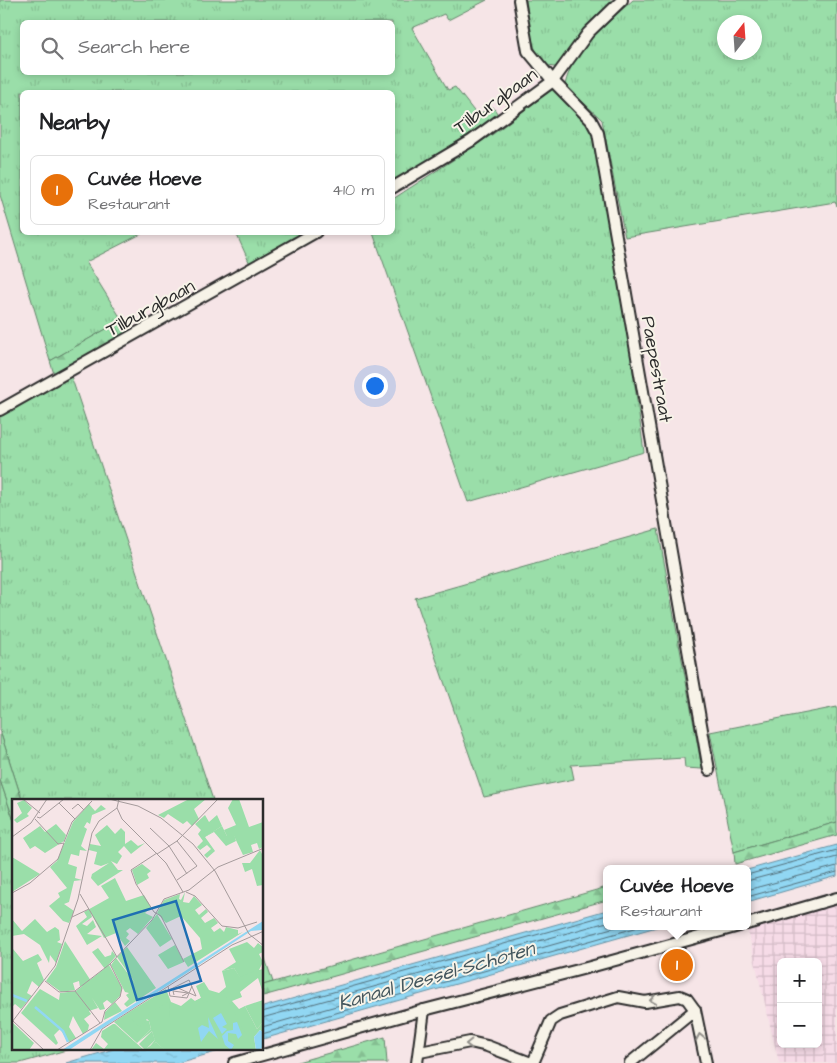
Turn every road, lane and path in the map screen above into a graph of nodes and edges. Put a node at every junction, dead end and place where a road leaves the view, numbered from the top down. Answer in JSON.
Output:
{"nodes":[{"id":1,"x":519,"y":0,"type":"edge"},
{"id":2,"x":622,"y":0,"type":"edge"},
{"id":3,"x":553,"y":81,"type":"junction"},
{"id":4,"x":395,"y":186,"type":"edge"},
{"id":5,"x":311,"y":235,"type":"edge"},
{"id":6,"x":0,"y":410,"type":"edge"},
{"id":7,"x":709,"y":770,"type":"dead end"},
{"id":8,"x":837,"y":898,"type":"edge"},
{"id":9,"x":751,"y":923,"type":"edge"},
{"id":10,"x":724,"y":930,"type":"edge"},
{"id":11,"x":424,"y":1010,"type":"junction"},
{"id":12,"x":695,"y":1010,"type":"junction"},
{"id":13,"x":420,"y":1052,"type":"junction"},
{"id":14,"x":234,"y":1063,"type":"edge"},
{"id":15,"x":417,"y":1063,"type":"edge"},
{"id":16,"x":532,"y":1063,"type":"edge"},
{"id":17,"x":630,"y":1063,"type":"edge"},
{"id":18,"x":706,"y":1063,"type":"edge"}],
"edges":[{"from":1,"to":3,"type":"street","name":"Paepestraat"},
{"from":2,"to":3,"type":"street","name":"Tilburgbaan"},
{"from":3,"to":4,"type":"street","name":"Tilburgbaan"},
{"from":3,"to":7,"type":"street","name":"Paepestraat"},
{"from":5,"to":6,"type":"street","name":"Tilburgbaan"},
{"from":8,"to":9,"type":"street"},
{"from":10,"to":11,"type":"street"},
{"from":11,"to":13,"type":"street"},
{"from":11,"to":14,"type":"street"},
{"from":12,"to":16,"type":"street","one_way":true},
{"from":12,"to":17,"type":"street"},
{"from":18,"to":12,"type":"street","one_way":true},
{"from":13,"to":15,"type":"street"},
{"from":16,"to":13,"type":"street","one_way":true}]}
